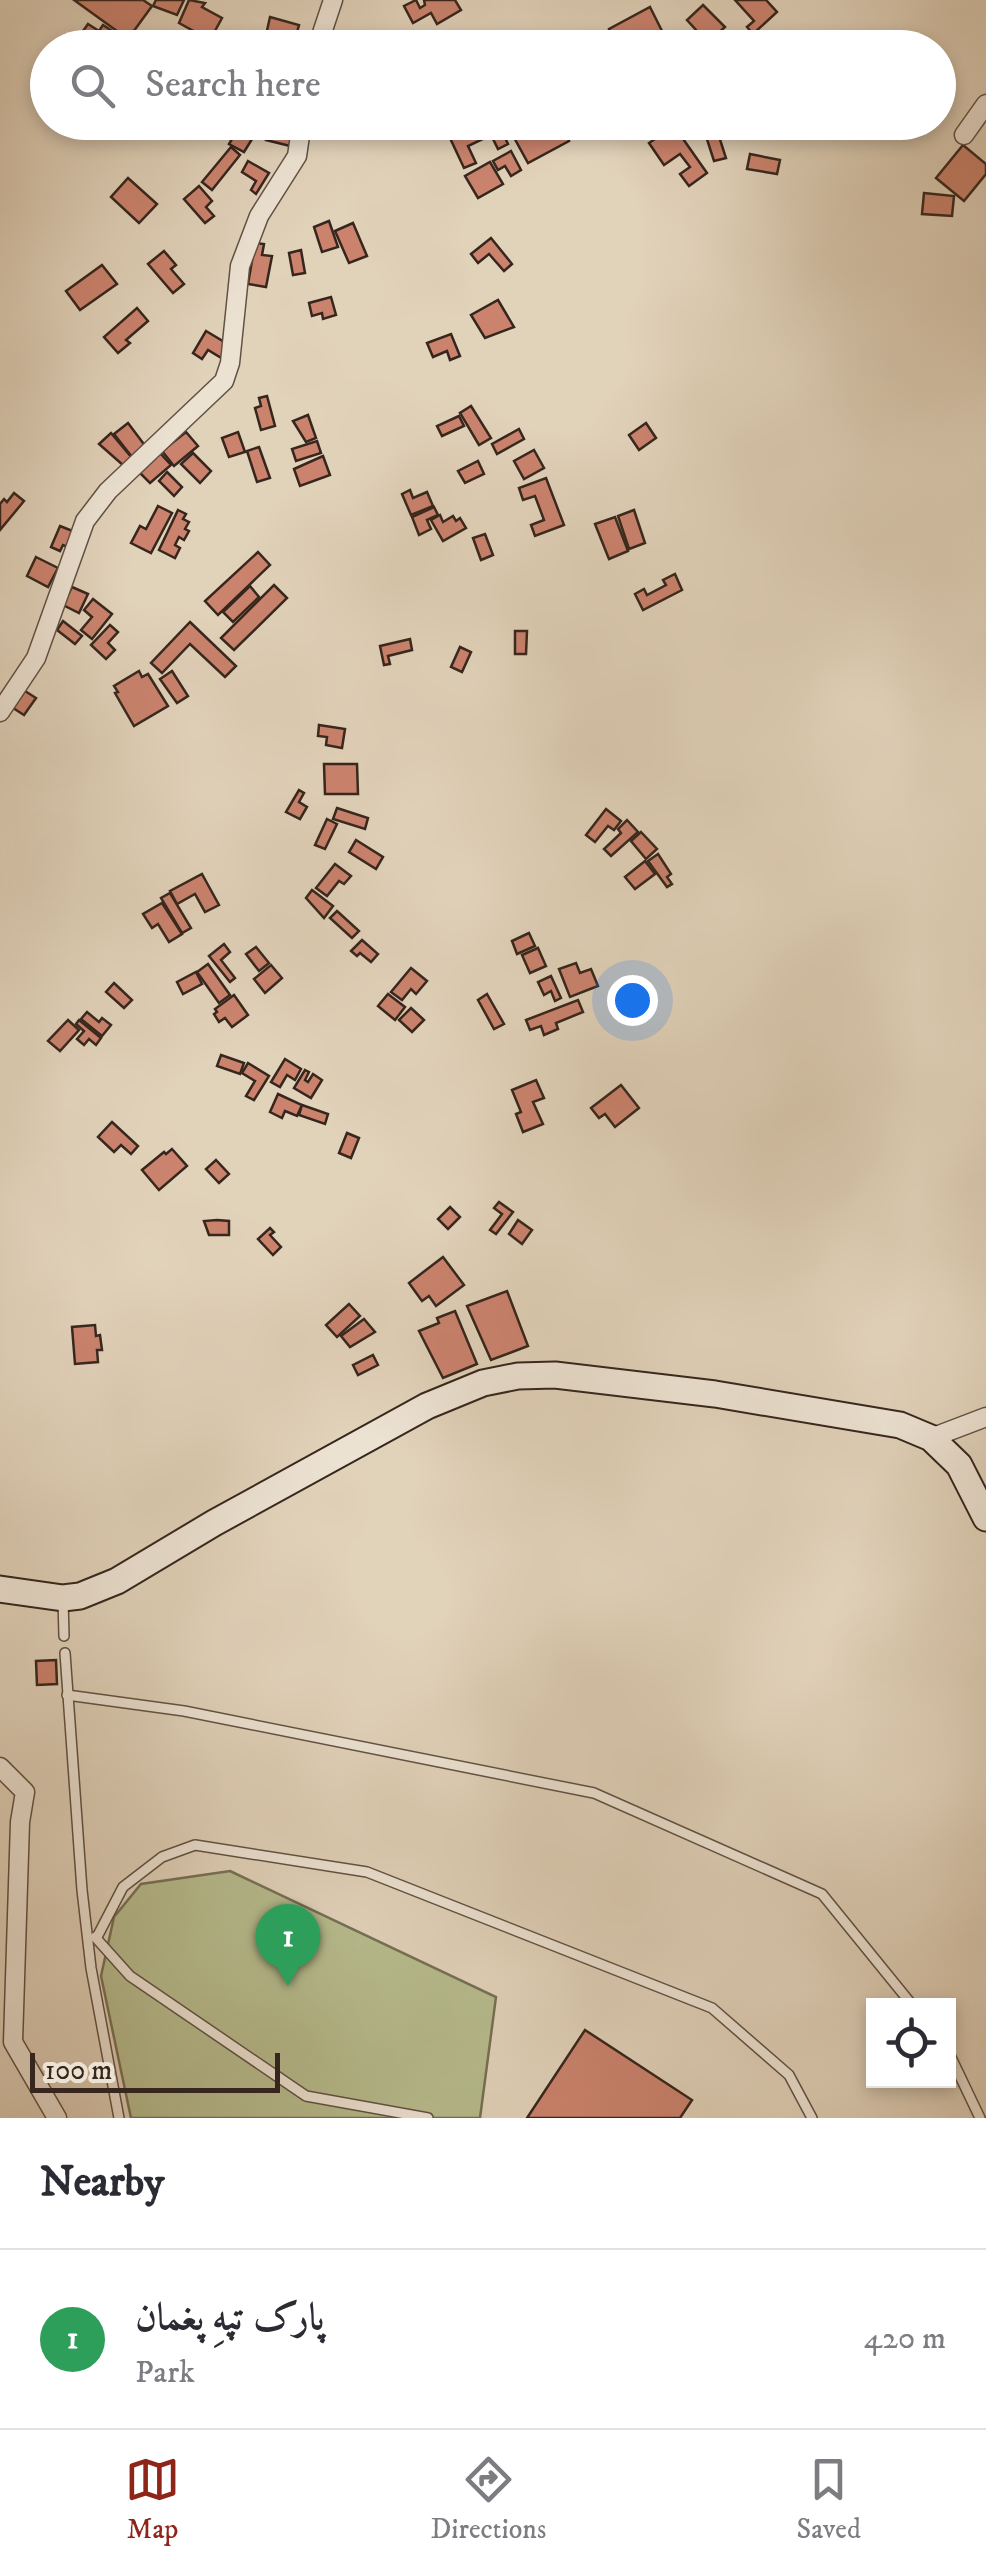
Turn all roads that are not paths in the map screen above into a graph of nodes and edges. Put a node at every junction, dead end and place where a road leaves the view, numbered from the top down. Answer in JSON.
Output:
{"nodes":[{"id":1,"x":333,"y":0,"type":"edge"},
{"id":2,"x":323,"y":30,"type":"edge"},
{"id":3,"x":986,"y":104,"type":"edge"},
{"id":4,"x":964,"y":135,"type":"dead end"},
{"id":5,"x":300,"y":140,"type":"edge"},
{"id":6,"x":0,"y":712,"type":"edge"},
{"id":7,"x":986,"y":1417,"type":"edge"},
{"id":8,"x":931,"y":1438,"type":"junction"},
{"id":9,"x":986,"y":1518,"type":"edge"},
{"id":10,"x":0,"y":1589,"type":"edge"},
{"id":11,"x":64,"y":1598,"type":"junction"},
{"id":12,"x":64,"y":1636,"type":"dead end"},
{"id":13,"x":65,"y":1654,"type":"dead end"},
{"id":14,"x":67,"y":1696,"type":"junction"},
{"id":15,"x":0,"y":1767,"type":"edge"},
{"id":16,"x":92,"y":1936,"type":"junction"},
{"id":17,"x":906,"y":1998,"type":"edge"},
{"id":18,"x":6,"y":2045,"type":"edge"},
{"id":19,"x":956,"y":2068,"type":"edge"},
{"id":20,"x":57,"y":2118,"type":"edge"},
{"id":21,"x":120,"y":2118,"type":"edge"},
{"id":22,"x":428,"y":2118,"type":"edge"},
{"id":23,"x":812,"y":2118,"type":"edge"},
{"id":24,"x":980,"y":2118,"type":"edge"}],
"edges":[{"from":1,"to":2,"type":"street"},
{"from":3,"to":4,"type":"street"},
{"from":5,"to":6,"type":"street"},
{"from":7,"to":8,"type":"street"},
{"from":8,"to":9,"type":"main road"},
{"from":8,"to":11,"type":"main road"},
{"from":10,"to":11,"type":"main road"},
{"from":11,"to":12,"type":"lane"},
{"from":13,"to":14,"type":"lane"},
{"from":14,"to":16,"type":"lane"},
{"from":14,"to":17,"type":"lane"},
{"from":15,"to":18,"type":"street"},
{"from":16,"to":21,"type":"lane"},
{"from":16,"to":22,"type":"lane"},
{"from":16,"to":23,"type":"lane"},
{"from":18,"to":20,"type":"street"},
{"from":19,"to":24,"type":"lane"}]}
